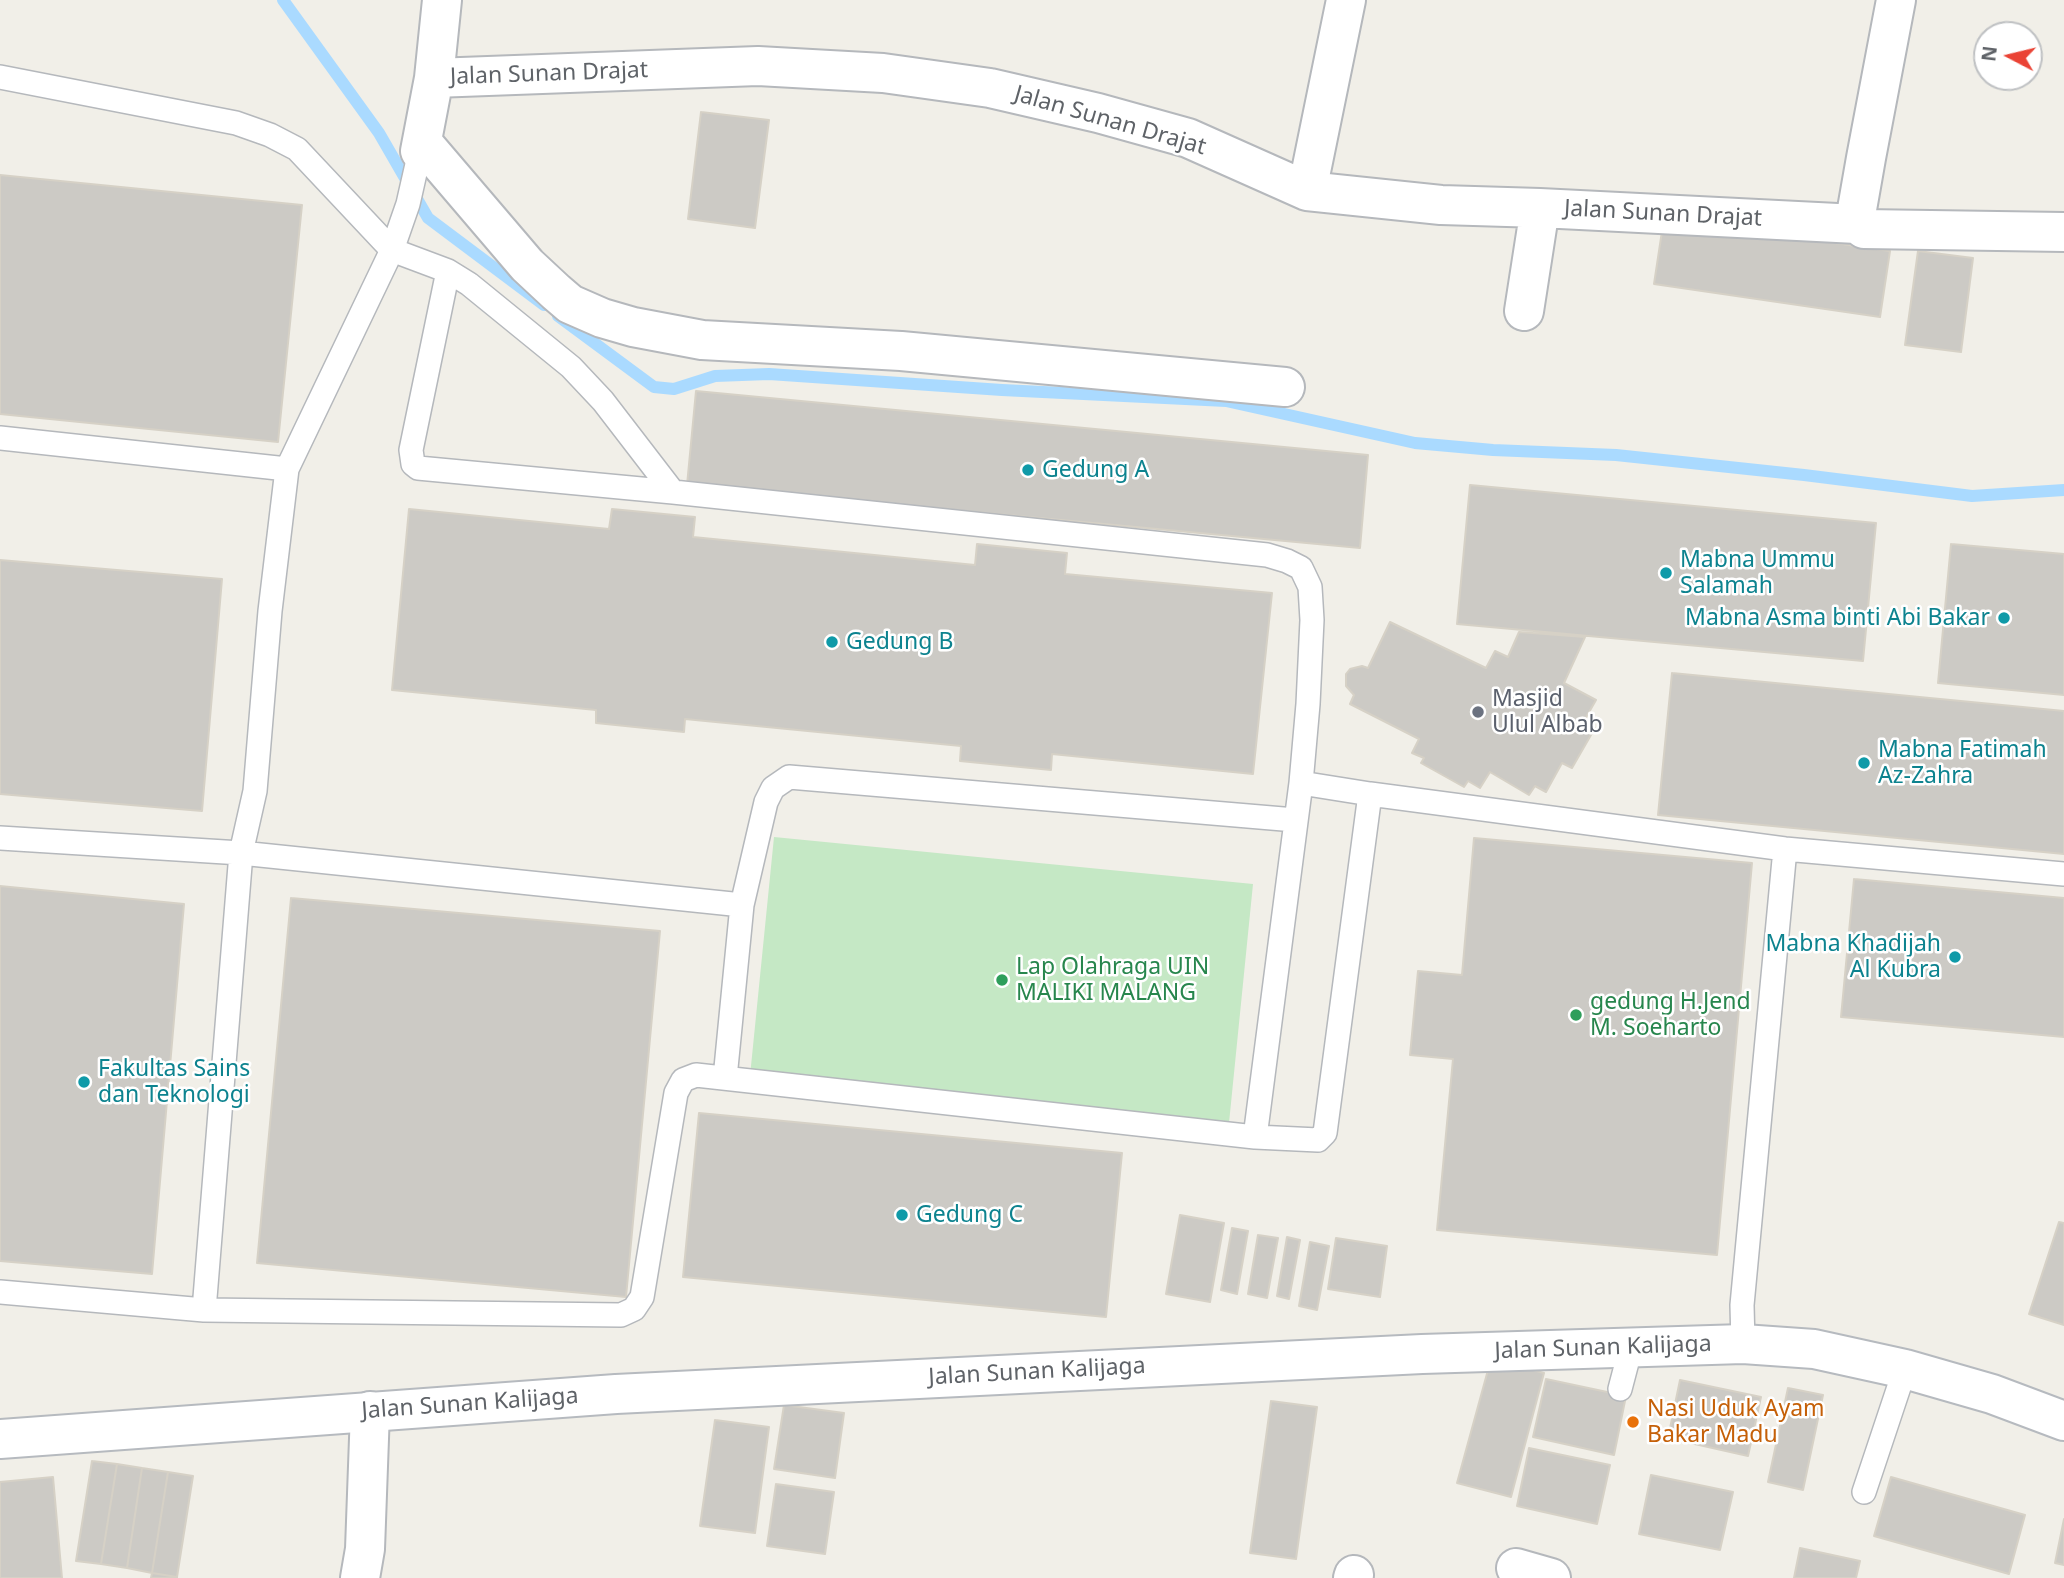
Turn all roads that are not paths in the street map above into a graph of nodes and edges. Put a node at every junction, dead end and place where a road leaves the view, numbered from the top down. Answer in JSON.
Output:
{"nodes":[{"id":1,"x":442,"y":0,"type":"edge"},
{"id":2,"x":1346,"y":0,"type":"edge"},
{"id":3,"x":1896,"y":0,"type":"edge"},
{"id":4,"x":0,"y":77,"type":"edge"},
{"id":5,"x":434,"y":78,"type":"junction"},
{"id":6,"x":421,"y":147,"type":"junction"},
{"id":7,"x":1307,"y":191,"type":"junction"},
{"id":8,"x":1540,"y":208,"type":"junction"},
{"id":9,"x":1857,"y":224,"type":"junction"},
{"id":10,"x":2064,"y":232,"type":"edge"},
{"id":11,"x":392,"y":250,"type":"junction"},
{"id":12,"x":448,"y":271,"type":"junction"},
{"id":13,"x":1524,"y":311,"type":"dead end"},
{"id":14,"x":1284,"y":387,"type":"dead end"},
{"id":15,"x":0,"y":438,"type":"edge"},
{"id":16,"x":287,"y":469,"type":"junction"},
{"id":17,"x":673,"y":492,"type":"junction"},
{"id":18,"x":1301,"y":783,"type":"junction"},
{"id":19,"x":1370,"y":794,"type":"junction"},
{"id":20,"x":1295,"y":820,"type":"junction"},
{"id":21,"x":0,"y":838,"type":"edge"},
{"id":22,"x":1785,"y":849,"type":"junction"},
{"id":23,"x":241,"y":853,"type":"junction"},
{"id":24,"x":2064,"y":874,"type":"edge"},
{"id":25,"x":742,"y":905,"type":"junction"},
{"id":26,"x":725,"y":1077,"type":"junction"},
{"id":27,"x":1255,"y":1137,"type":"junction"},
{"id":28,"x":0,"y":1292,"type":"edge"},
{"id":29,"x":204,"y":1310,"type":"junction"},
{"id":30,"x":1743,"y":1344,"type":"junction"},
{"id":31,"x":1631,"y":1347,"type":"junction"},
{"id":32,"x":1905,"y":1370,"type":"junction"},
{"id":33,"x":1620,"y":1389,"type":"dead end"},
{"id":34,"x":370,"y":1411,"type":"junction"},
{"id":35,"x":2064,"y":1421,"type":"edge"},
{"id":36,"x":0,"y":1439,"type":"edge"},
{"id":37,"x":1864,"y":1492,"type":"dead end"},
{"id":38,"x":360,"y":1578,"type":"edge"}],
"edges":[{"from":1,"to":5,"type":"street","name":"Jalan Sunan Drajat"},
{"from":2,"to":7,"type":"street"},
{"from":3,"to":9,"type":"street"},
{"from":4,"to":11,"type":"lane"},
{"from":5,"to":6,"type":"street"},
{"from":5,"to":7,"type":"street","name":"Jalan Sunan Drajat"},
{"from":6,"to":11,"type":"lane"},
{"from":6,"to":14,"type":"street"},
{"from":7,"to":8,"type":"street","name":"Jalan Sunan Drajat"},
{"from":8,"to":9,"type":"street","name":"Jalan Sunan Drajat"},
{"from":8,"to":13,"type":"street"},
{"from":9,"to":10,"type":"street","name":"Jalan Sunan Drajat"},
{"from":11,"to":12,"type":"lane"},
{"from":11,"to":16,"type":"lane"},
{"from":12,"to":17,"type":"lane"},
{"from":12,"to":17,"type":"lane"},
{"from":15,"to":16,"type":"lane"},
{"from":16,"to":23,"type":"lane"},
{"from":17,"to":18,"type":"lane"},
{"from":18,"to":19,"type":"lane"},
{"from":18,"to":20,"type":"lane"},
{"from":19,"to":22,"type":"lane"},
{"from":19,"to":27,"type":"lane"},
{"from":20,"to":25,"type":"lane"},
{"from":20,"to":27,"type":"lane"},
{"from":21,"to":23,"type":"lane"},
{"from":22,"to":24,"type":"lane"},
{"from":22,"to":30,"type":"lane"},
{"from":23,"to":25,"type":"lane"},
{"from":23,"to":29,"type":"lane"},
{"from":25,"to":26,"type":"lane"},
{"from":26,"to":27,"type":"lane"},
{"from":26,"to":29,"type":"lane"},
{"from":28,"to":29,"type":"lane"},
{"from":30,"to":31,"type":"street","name":"Jalan Sunan Kalijaga"},
{"from":30,"to":32,"type":"street","name":"Jalan Sunan Kalijaga"},
{"from":31,"to":33,"type":"lane"},
{"from":31,"to":34,"type":"street","name":"Jalan Sunan Kalijaga"},
{"from":32,"to":35,"type":"street","name":"Jalan Sunan Kalijaga"},
{"from":32,"to":37,"type":"lane"},
{"from":34,"to":36,"type":"street","name":"Jalan Sunan Kalijaga"},
{"from":34,"to":38,"type":"street"}]}
